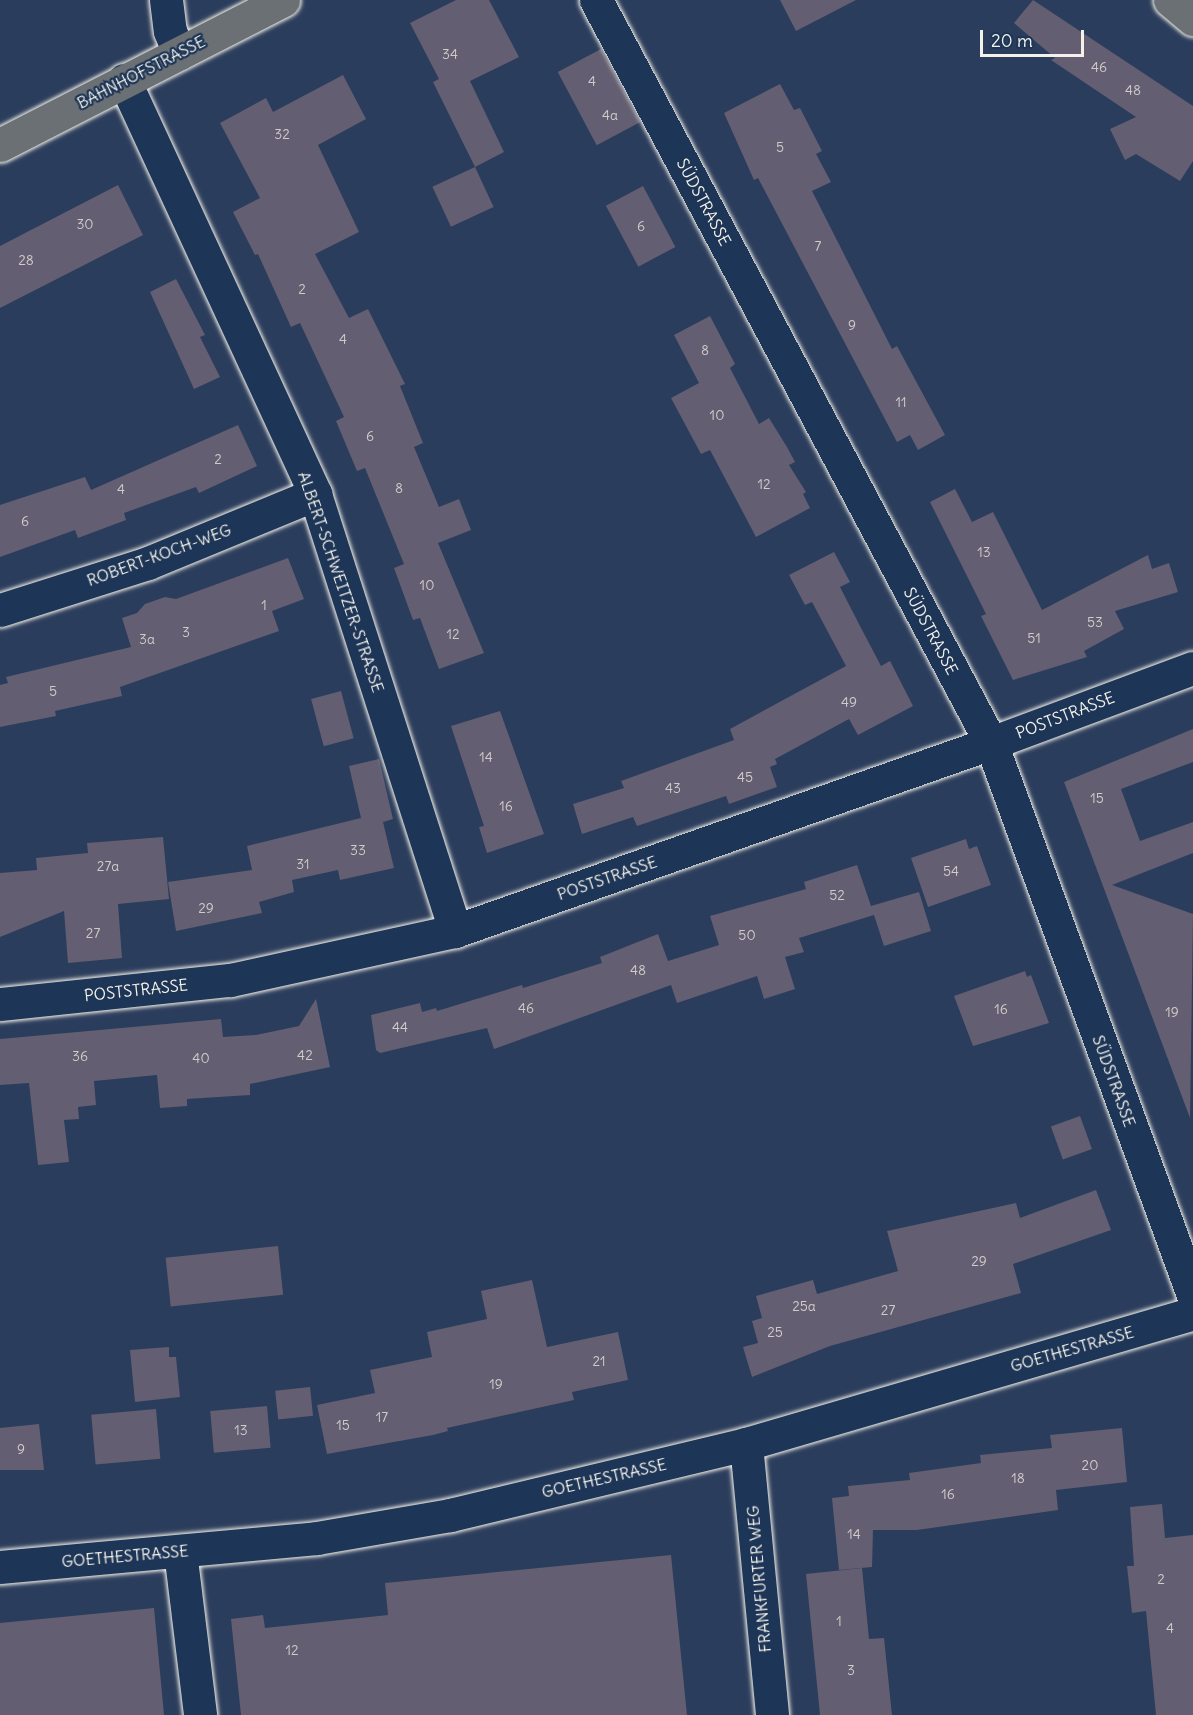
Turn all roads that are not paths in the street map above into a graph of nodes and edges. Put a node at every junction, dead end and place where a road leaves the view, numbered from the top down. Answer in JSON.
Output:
{"nodes":[{"id":1,"x":166,"y":0,"type":"edge"},
{"id":2,"x":283,"y":0,"type":"edge"},
{"id":3,"x":596,"y":0,"type":"edge"},
{"id":4,"x":1170,"y":0,"type":"edge"},
{"id":5,"x":1193,"y":19,"type":"edge"},
{"id":6,"x":179,"y":53,"type":"junction"},
{"id":7,"x":124,"y":80,"type":"junction"},
{"id":8,"x":0,"y":145,"type":"edge"},
{"id":9,"x":315,"y":494,"type":"junction"},
{"id":10,"x":0,"y":610,"type":"edge"},
{"id":11,"x":1193,"y":668,"type":"edge"},
{"id":12,"x":991,"y":743,"type":"junction"},
{"id":13,"x":455,"y":931,"type":"junction"},
{"id":14,"x":0,"y":1004,"type":"edge"},
{"id":15,"x":1193,"y":1295,"type":"edge"},
{"id":16,"x":1193,"y":1313,"type":"edge"},
{"id":17,"x":746,"y":1444,"type":"junction"},
{"id":18,"x":180,"y":1551,"type":"junction"},
{"id":19,"x":0,"y":1567,"type":"edge"},
{"id":20,"x":200,"y":1715,"type":"edge"},
{"id":21,"x":772,"y":1715,"type":"edge"}],
"edges":[{"from":1,"to":6,"type":"street"},
{"from":2,"to":6,"type":"main road","name":"BAHNHOFSTRASSE"},
{"from":3,"to":12,"type":"street","name":"SÜDSTRASSE"},
{"from":4,"to":5,"type":"main road"},
{"from":6,"to":7,"type":"main road","name":"BAHNHOFSTRASSE"},
{"from":7,"to":8,"type":"main road","name":"BAHNHOFSTRASSE"},
{"from":7,"to":9,"type":"street","name":"ALBERT-SCHWEITZER-STRASSE"},
{"from":9,"to":10,"type":"street","name":"ROBERT-KOCH-WEG"},
{"from":9,"to":13,"type":"street","name":"ALBERT-SCHWEITZER-STRASSE"},
{"from":11,"to":12,"type":"street","name":"POSTSTRASSE"},
{"from":12,"to":13,"type":"street","name":"POSTSTRASSE"},
{"from":12,"to":15,"type":"street","name":"SÜDSTRASSE"},
{"from":13,"to":14,"type":"street","name":"POSTSTRASSE"},
{"from":16,"to":17,"type":"street","name":"GOETHESTRASSE"},
{"from":17,"to":18,"type":"street","name":"GOETHESTRASSE"},
{"from":17,"to":21,"type":"street","name":"FRANKFURTER WEG"},
{"from":18,"to":19,"type":"street","name":"GOETHESTRASSE"},
{"from":18,"to":20,"type":"street"}]}
